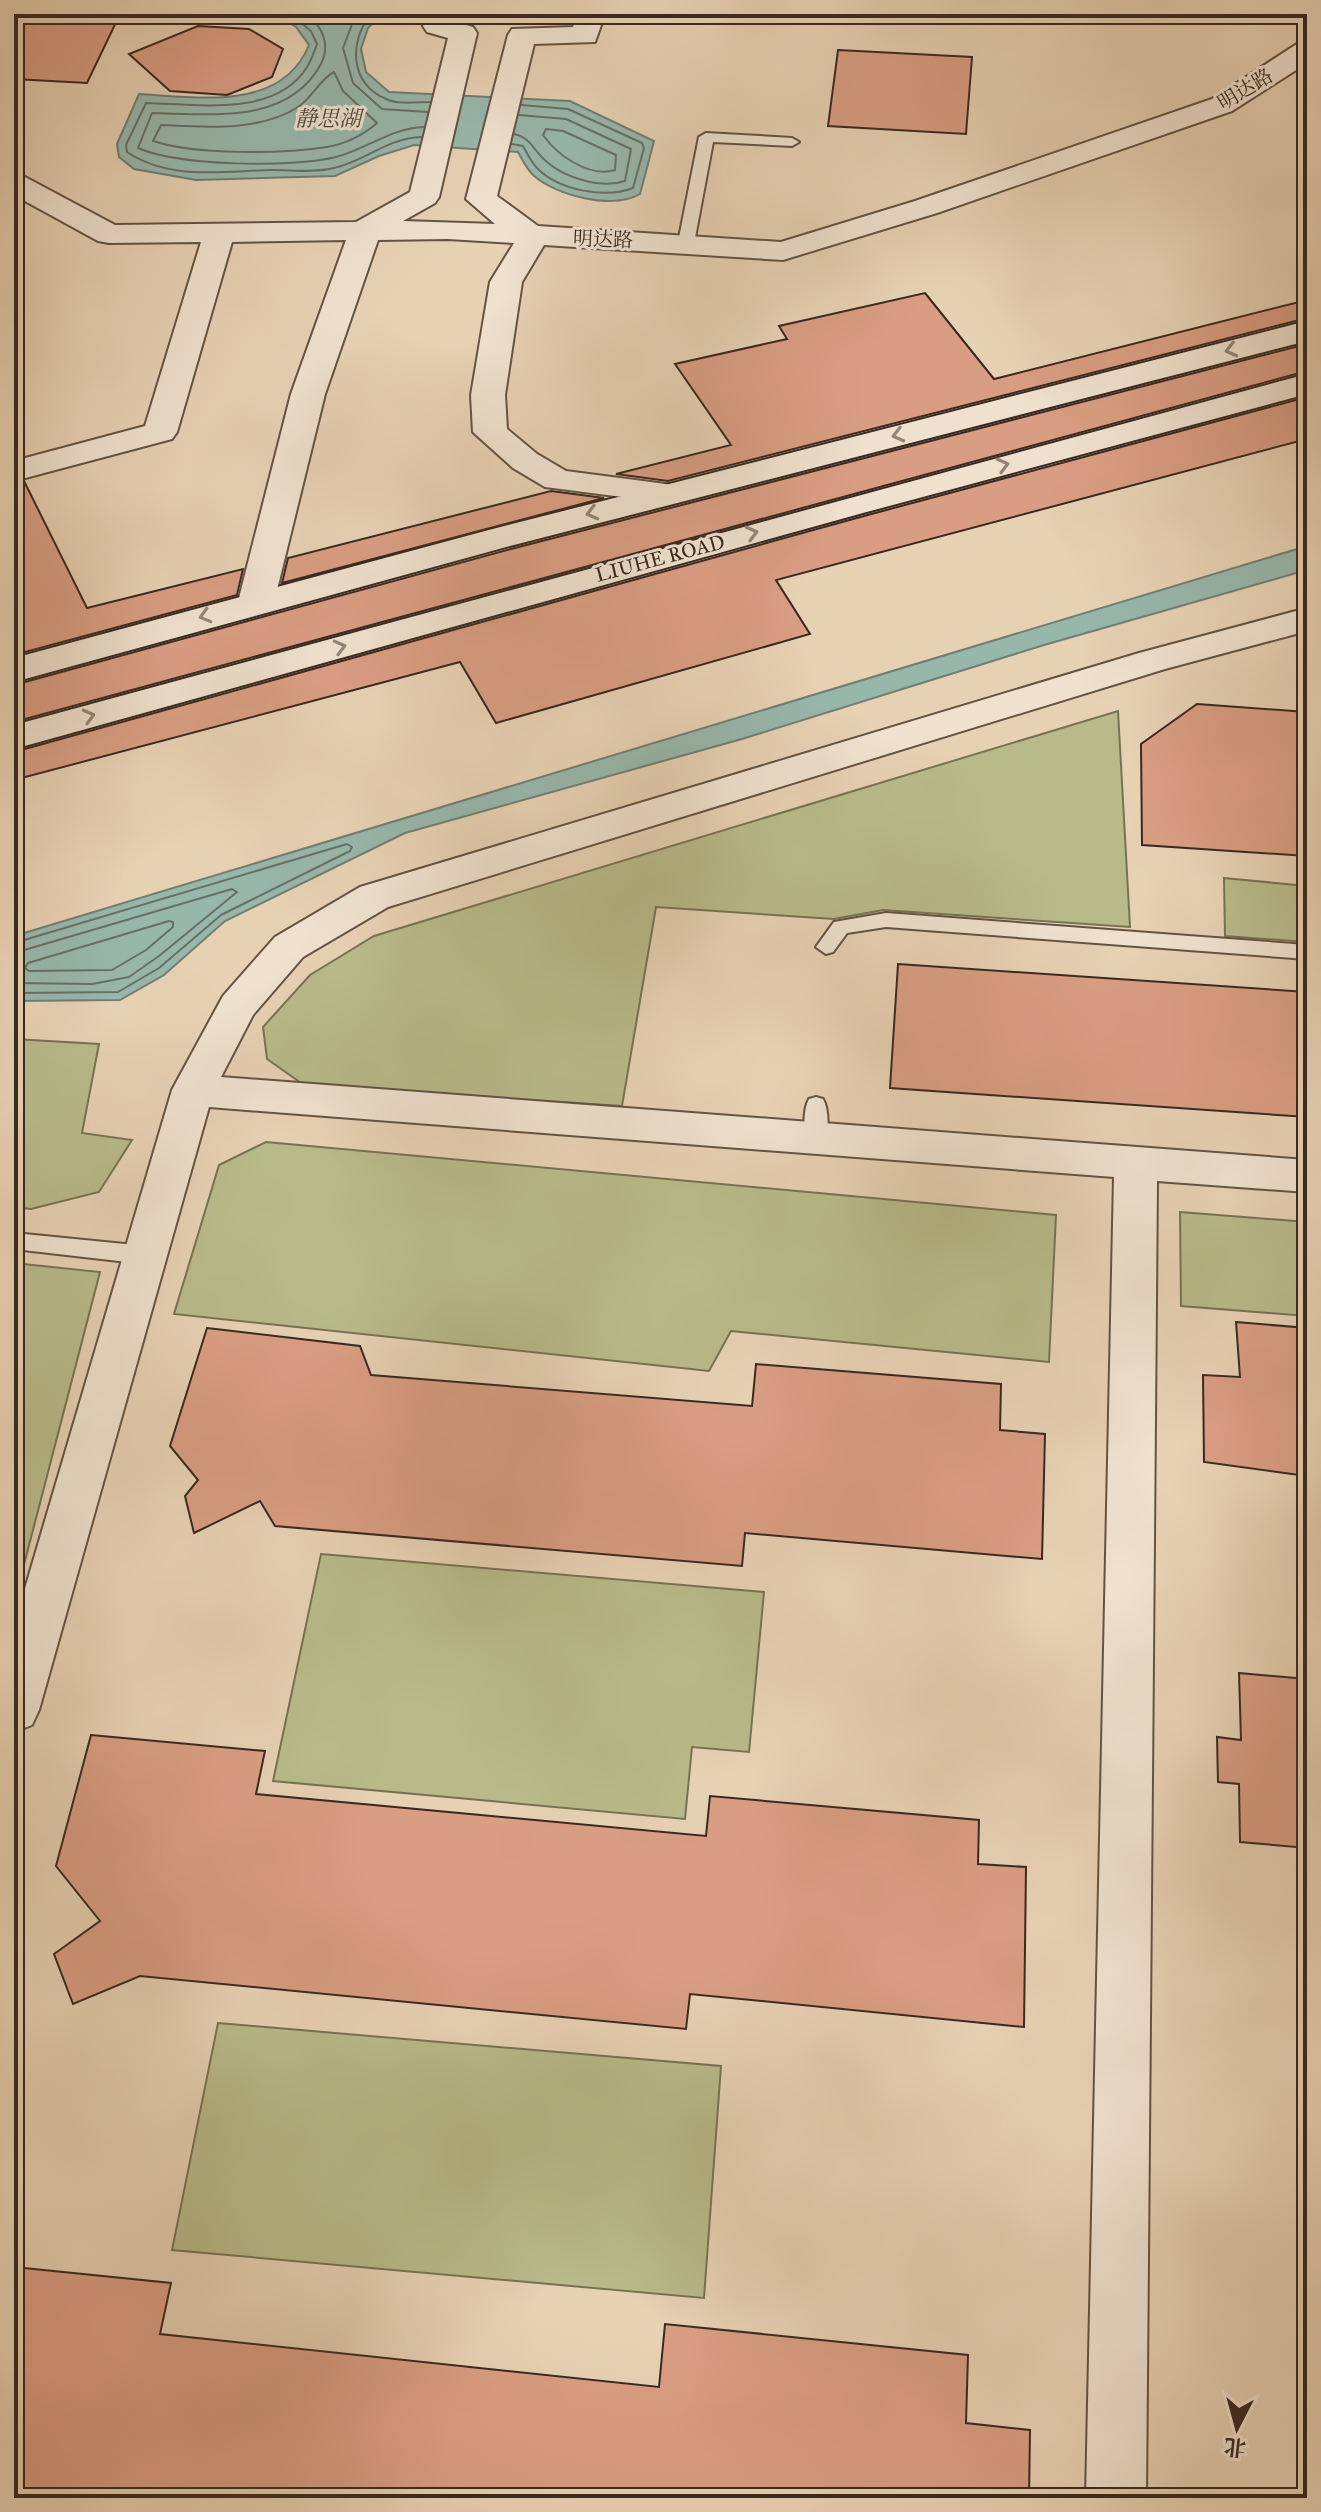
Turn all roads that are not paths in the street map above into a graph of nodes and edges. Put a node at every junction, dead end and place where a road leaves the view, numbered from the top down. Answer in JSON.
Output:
{"nodes":[{"id":1,"x":440,"y":14,"type":"edge"},
{"id":2,"x":591,"y":14,"type":"edge"},
{"id":3,"x":1307,"y":50,"type":"edge"},
{"id":4,"x":792,"y":142,"type":"dead end"},
{"id":5,"x":14,"y":183,"type":"edge"},
{"id":6,"x":366,"y":229,"type":"junction"},
{"id":7,"x":220,"y":231,"type":"junction"},
{"id":8,"x":533,"y":237,"type":"junction"},
{"id":9,"x":686,"y":243,"type":"junction"},
{"id":10,"x":1307,"y":331,"type":"edge"},
{"id":11,"x":1307,"y":384,"type":"edge"},
{"id":12,"x":14,"y":471,"type":"edge"},
{"id":13,"x":669,"y":493,"type":"junction"},
{"id":14,"x":256,"y":602,"type":"junction"},
{"id":15,"x":1307,"y":619,"type":"edge"},
{"id":16,"x":14,"y":670,"type":"edge"},
{"id":17,"x":14,"y":737,"type":"edge"},
{"id":18,"x":826,"y":947,"type":"dead end"},
{"id":19,"x":1307,"y":952,"type":"edge"},
{"id":20,"x":193,"y":1090,"type":"junction"},
{"id":21,"x":1136,"y":1163,"type":"junction"},
{"id":22,"x":1307,"y":1176,"type":"edge"},
{"id":23,"x":14,"y":1241,"type":"edge"},
{"id":24,"x":145,"y":1255,"type":"junction"},
{"id":25,"x":14,"y":1710,"type":"edge"},
{"id":26,"x":1116,"y":2498,"type":"edge"}],
"edges":[{"from":1,"to":6,"type":"street"},
{"from":2,"to":8,"type":"street"},
{"from":3,"to":9,"type":"street","name":"明达路"},
{"from":4,"to":9,"type":"lane"},
{"from":5,"to":7,"type":"street","name":"明达路"},
{"from":6,"to":7,"type":"street","name":"明达路"},
{"from":6,"to":8,"type":"street","name":"明达路"},
{"from":6,"to":14,"type":"street"},
{"from":7,"to":12,"type":"street"},
{"from":8,"to":9,"type":"street","name":"明达路"},
{"from":8,"to":13,"type":"street"},
{"from":10,"to":13,"type":"street","one_way":true},
{"from":17,"to":11,"type":"street","name":"LIUHE ROAD","one_way":true},
{"from":13,"to":14,"type":"street","one_way":true},
{"from":14,"to":16,"type":"street","one_way":true},
{"from":15,"to":20,"type":"street"},
{"from":18,"to":19,"type":"lane"},
{"from":20,"to":21,"type":"street"},
{"from":20,"to":24,"type":"street"},
{"from":21,"to":22,"type":"street"},
{"from":21,"to":26,"type":"street"},
{"from":23,"to":24,"type":"lane"},
{"from":24,"to":25,"type":"street"}]}
